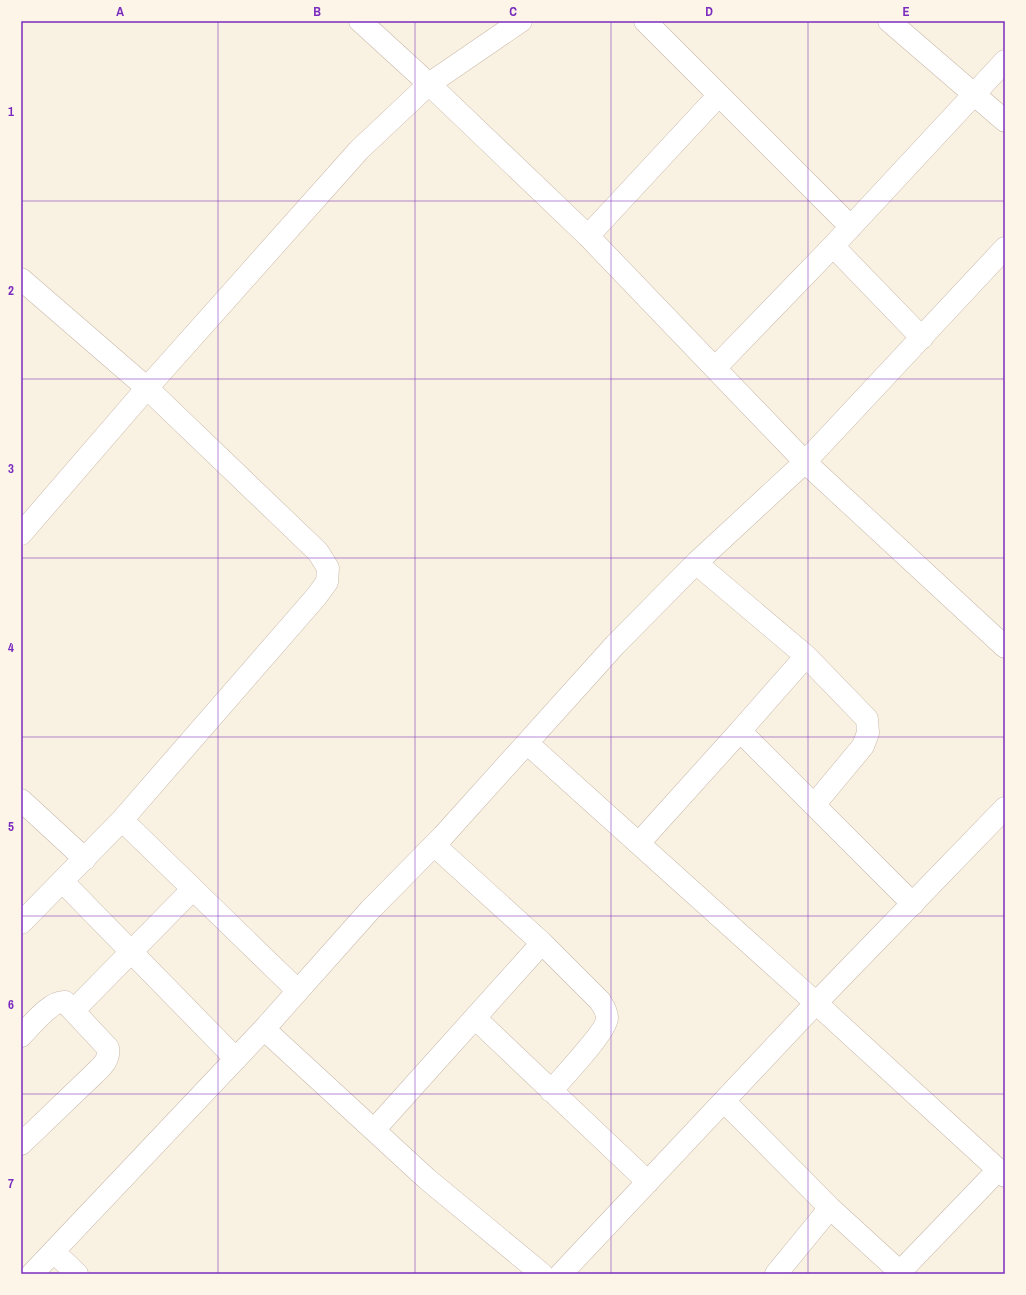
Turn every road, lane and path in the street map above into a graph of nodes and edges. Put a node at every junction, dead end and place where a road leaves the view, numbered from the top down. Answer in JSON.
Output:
{"nodes":[{"id":1,"x":360,"y":21,"type":"edge"},
{"id":2,"x":521,"y":21,"type":"edge"},
{"id":3,"x":645,"y":21,"type":"edge"},
{"id":4,"x":889,"y":21,"type":"edge"},
{"id":5,"x":1005,"y":61,"type":"edge"},
{"id":6,"x":430,"y":84,"type":"junction"},
{"id":7,"x":974,"y":94,"type":"junction"},
{"id":8,"x":719,"y":95,"type":"junction"},
{"id":9,"x":1005,"y":121,"type":"edge"},
{"id":10,"x":851,"y":227,"type":"junction"},
{"id":11,"x":588,"y":236,"type":"junction"},
{"id":12,"x":833,"y":246,"type":"junction"},
{"id":13,"x":1005,"y":248,"type":"edge"},
{"id":14,"x":21,"y":279,"type":"edge"},
{"id":15,"x":922,"y":338,"type":"junction"},
{"id":16,"x":715,"y":368,"type":"junction"},
{"id":17,"x":147,"y":388,"type":"junction"},
{"id":18,"x":805,"y":462,"type":"junction"},
{"id":19,"x":21,"y":534,"type":"edge"},
{"id":20,"x":696,"y":563,"type":"junction"},
{"id":21,"x":1005,"y":647,"type":"edge"},
{"id":22,"x":806,"y":656,"type":"junction"},
{"id":23,"x":740,"y":731,"type":"junction"},
{"id":24,"x":527,"y":743,"type":"junction"},
{"id":25,"x":21,"y":800,"type":"edge"},
{"id":26,"x":814,"y":805,"type":"junction"},
{"id":27,"x":1005,"y":808,"type":"edge"},
{"id":28,"x":122,"y":820,"type":"junction"},
{"id":29,"x":638,"y":843,"type":"junction"},
{"id":30,"x":434,"y":845,"type":"junction"},
{"id":31,"x":85,"y":859,"type":"junction"},
{"id":32,"x":63,"y":882,"type":"junction"},
{"id":33,"x":192,"y":890,"type":"junction"},
{"id":34,"x":913,"y":904,"type":"junction"},
{"id":35,"x":21,"y":923,"type":"edge"},
{"id":36,"x":542,"y":943,"type":"junction"},
{"id":37,"x":132,"y":952,"type":"junction"},
{"id":38,"x":298,"y":991,"type":"junction"},
{"id":39,"x":816,"y":1003,"type":"junction"},
{"id":40,"x":74,"y":1010,"type":"junction"},
{"id":41,"x":475,"y":1018,"type":"junction"},
{"id":42,"x":264,"y":1029,"type":"junction"},
{"id":43,"x":21,"y":1036,"type":"edge"},
{"id":44,"x":236,"y":1059,"type":"junction"},
{"id":45,"x":551,"y":1091,"type":"junction"},
{"id":46,"x":724,"y":1101,"type":"junction"},
{"id":47,"x":374,"y":1130,"type":"junction"},
{"id":48,"x":21,"y":1144,"type":"edge"},
{"id":49,"x":1002,"y":1173,"type":"edge"},
{"id":50,"x":648,"y":1182,"type":"junction"},
{"id":51,"x":830,"y":1208,"type":"junction"},
{"id":52,"x":54,"y":1252,"type":"junction"},
{"id":53,"x":899,"y":1273,"type":"edge"},
{"id":54,"x":32,"y":1274,"type":"edge"},
{"id":55,"x":77,"y":1274,"type":"edge"},
{"id":56,"x":542,"y":1274,"type":"edge"},
{"id":57,"x":562,"y":1274,"type":"edge"},
{"id":58,"x":776,"y":1274,"type":"edge"}],
"edges":[{"from":1,"to":6,"type":"street"},
{"from":2,"to":6,"type":"street"},
{"from":3,"to":8,"type":"street"},
{"from":4,"to":7,"type":"street"},
{"from":5,"to":7,"type":"street"},
{"from":6,"to":11,"type":"street"},
{"from":6,"to":17,"type":"street"},
{"from":7,"to":9,"type":"street"},
{"from":7,"to":10,"type":"street"},
{"from":8,"to":10,"type":"street"},
{"from":8,"to":11,"type":"street"},
{"from":10,"to":12,"type":"street"},
{"from":11,"to":16,"type":"street"},
{"from":12,"to":15,"type":"street"},
{"from":12,"to":16,"type":"street"},
{"from":13,"to":15,"type":"street"},
{"from":14,"to":17,"type":"street"},
{"from":15,"to":18,"type":"street"},
{"from":16,"to":18,"type":"street"},
{"from":17,"to":19,"type":"street"},
{"from":17,"to":28,"type":"street"},
{"from":18,"to":20,"type":"street"},
{"from":18,"to":21,"type":"street"},
{"from":20,"to":22,"type":"street"},
{"from":20,"to":24,"type":"street"},
{"from":22,"to":23,"type":"street"},
{"from":22,"to":26,"type":"street"},
{"from":23,"to":26,"type":"street"},
{"from":23,"to":29,"type":"street"},
{"from":24,"to":29,"type":"street"},
{"from":24,"to":30,"type":"street"},
{"from":25,"to":31,"type":"street"},
{"from":26,"to":34,"type":"street"},
{"from":27,"to":34,"type":"street"},
{"from":28,"to":31,"type":"street"},
{"from":28,"to":33,"type":"street"},
{"from":29,"to":39,"type":"street"},
{"from":30,"to":36,"type":"street"},
{"from":30,"to":38,"type":"street"},
{"from":31,"to":32,"type":"street"},
{"from":32,"to":35,"type":"street"},
{"from":32,"to":37,"type":"street"},
{"from":33,"to":37,"type":"street"},
{"from":33,"to":38,"type":"street"},
{"from":34,"to":39,"type":"street"},
{"from":36,"to":41,"type":"street"},
{"from":36,"to":45,"type":"street"},
{"from":37,"to":40,"type":"street"},
{"from":37,"to":44,"type":"street"},
{"from":38,"to":42,"type":"street"},
{"from":39,"to":46,"type":"street"},
{"from":39,"to":49,"type":"street"},
{"from":40,"to":43,"type":"street"},
{"from":40,"to":48,"type":"street"},
{"from":41,"to":45,"type":"street"},
{"from":41,"to":47,"type":"street"},
{"from":42,"to":44,"type":"street"},
{"from":42,"to":47,"type":"street"},
{"from":44,"to":52,"type":"street"},
{"from":45,"to":50,"type":"street"},
{"from":46,"to":50,"type":"street"},
{"from":46,"to":51,"type":"street"},
{"from":47,"to":56,"type":"street"},
{"from":49,"to":53,"type":"street"},
{"from":50,"to":57,"type":"street"},
{"from":51,"to":53,"type":"street"},
{"from":51,"to":58,"type":"street"},
{"from":52,"to":54,"type":"street"},
{"from":52,"to":55,"type":"street"}]}
